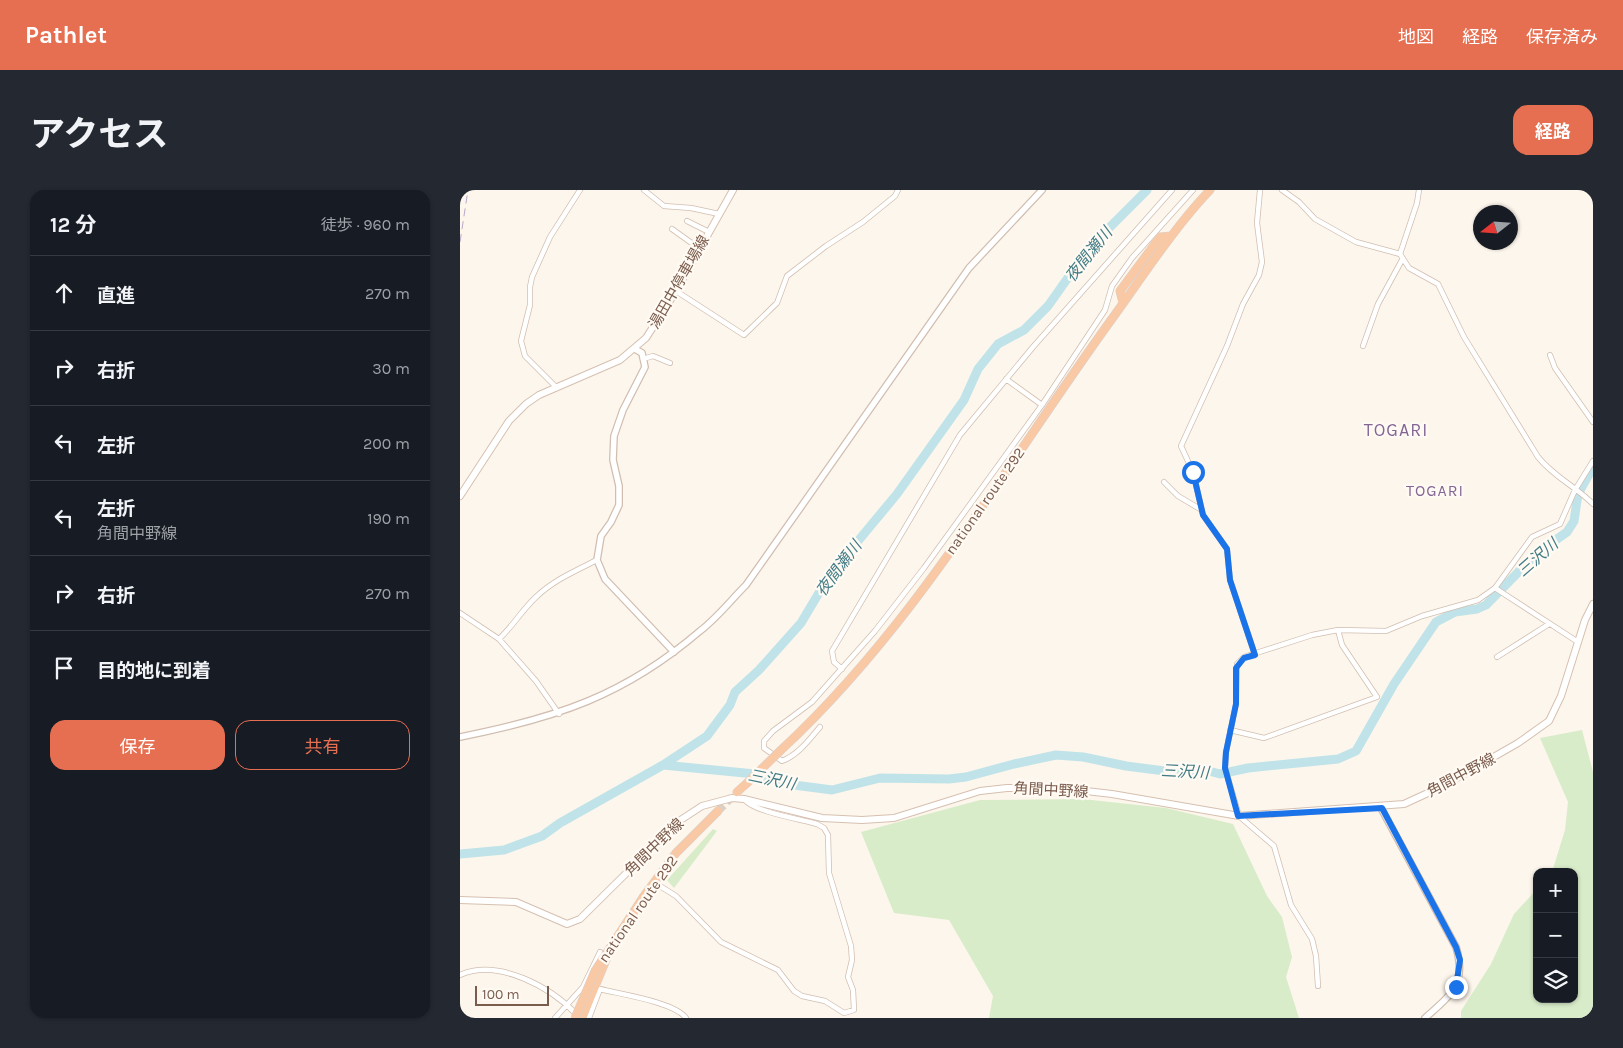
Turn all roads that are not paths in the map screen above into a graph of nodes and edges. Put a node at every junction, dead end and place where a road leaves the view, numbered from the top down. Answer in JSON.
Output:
{"nodes":[{"id":1,"x":580,"y":190,"type":"edge"},
{"id":2,"x":644,"y":190,"type":"edge"},
{"id":3,"x":733,"y":190,"type":"edge"},
{"id":4,"x":898,"y":190,"type":"edge"},
{"id":5,"x":1042,"y":190,"type":"edge"},
{"id":6,"x":1172,"y":190,"type":"edge"},
{"id":7,"x":1193,"y":190,"type":"edge"},
{"id":8,"x":1210,"y":190,"type":"edge"},
{"id":9,"x":1260,"y":190,"type":"edge"},
{"id":10,"x":1282,"y":190,"type":"edge"},
{"id":11,"x":1419,"y":190,"type":"edge"},
{"id":12,"x":719,"y":214,"type":"junction"},
{"id":13,"x":687,"y":221,"type":"dead end"},
{"id":14,"x":672,"y":229,"type":"dead end"},
{"id":15,"x":709,"y":232,"type":"junction"},
{"id":16,"x":700,"y":249,"type":"junction"},
{"id":17,"x":1400,"y":254,"type":"junction"},
{"id":18,"x":1402,"y":260,"type":"junction"},
{"id":19,"x":676,"y":291,"type":"junction"},
{"id":20,"x":1364,"y":346,"type":"dead end"},
{"id":21,"x":635,"y":349,"type":"junction"},
{"id":22,"x":1550,"y":355,"type":"dead end"},
{"id":23,"x":643,"y":360,"type":"junction"},
{"id":24,"x":670,"y":363,"type":"dead end"},
{"id":25,"x":1006,"y":378,"type":"junction"},
{"id":26,"x":557,"y":388,"type":"junction"},
{"id":27,"x":1042,"y":405,"type":"junction"},
{"id":28,"x":1593,"y":422,"type":"edge"},
{"id":29,"x":1593,"y":461,"type":"edge"},
{"id":30,"x":1164,"y":482,"type":"dead end"},
{"id":31,"x":1576,"y":488,"type":"junction"},
{"id":32,"x":460,"y":496,"type":"edge"},
{"id":33,"x":1593,"y":504,"type":"edge"},
{"id":34,"x":1200,"y":509,"type":"junction"},
{"id":35,"x":597,"y":560,"type":"junction"},
{"id":36,"x":1496,"y":589,"type":"junction"},
{"id":37,"x":1593,"y":604,"type":"edge"},
{"id":38,"x":460,"y":613,"type":"edge"},
{"id":39,"x":1549,"y":624,"type":"junction"},
{"id":40,"x":1338,"y":630,"type":"junction"},
{"id":41,"x":499,"y":639,"type":"junction"},
{"id":42,"x":1578,"y":642,"type":"junction"},
{"id":43,"x":674,"y":652,"type":"junction"},
{"id":44,"x":1255,"y":655,"type":"junction"},
{"id":45,"x":1497,"y":657,"type":"dead end"},
{"id":46,"x":842,"y":669,"type":"junction"},
{"id":47,"x":559,"y":714,"type":"junction"},
{"id":48,"x":820,"y":727,"type":"dead end"},
{"id":49,"x":1230,"y":730,"type":"junction"},
{"id":50,"x":460,"y":737,"type":"edge"},
{"id":51,"x":737,"y":792,"type":"tunnel mouth"},
{"id":52,"x":744,"y":799,"type":"junction"},
{"id":53,"x":1382,"y":808,"type":"junction"},
{"id":54,"x":718,"y":811,"type":"tunnel mouth"},
{"id":55,"x":1238,"y":816,"type":"junction"},
{"id":56,"x":655,"y":883,"type":"junction"},
{"id":57,"x":460,"y":900,"type":"edge"},
{"id":58,"x":600,"y":952,"type":"dead end"},
{"id":59,"x":460,"y":975,"type":"edge"},
{"id":60,"x":1318,"y":986,"type":"dead end"},
{"id":61,"x":567,"y":1005,"type":"junction"},
{"id":62,"x":579,"y":1016,"type":"edge"},
{"id":63,"x":555,"y":1018,"type":"edge"},
{"id":64,"x":567,"y":1018,"type":"edge"},
{"id":65,"x":589,"y":1018,"type":"edge"},
{"id":66,"x":686,"y":1018,"type":"edge"},
{"id":67,"x":1425,"y":1018,"type":"edge"}],
"edges":[{"from":1,"to":26,"type":"street"},
{"from":2,"to":12,"type":"street"},
{"from":3,"to":12,"type":"main road","name":"湯田中停車場線"},
{"from":4,"to":19,"type":"street"},
{"from":5,"to":43,"type":"street"},
{"from":6,"to":25,"type":"street"},
{"from":7,"to":27,"type":"street"},
{"from":8,"to":51,"type":"highway","name":"national route 292","bridge":true},
{"from":9,"to":34,"type":"street"},
{"from":10,"to":17,"type":"street"},
{"from":11,"to":17,"type":"street"},
{"from":12,"to":15,"type":"main road","name":"湯田中停車場線"},
{"from":13,"to":15,"type":"street"},
{"from":14,"to":16,"type":"street"},
{"from":15,"to":16,"type":"main road","name":"湯田中停車場線"},
{"from":16,"to":19,"type":"main road","name":"湯田中停車場線"},
{"from":17,"to":18,"type":"street"},
{"from":18,"to":20,"type":"street"},
{"from":18,"to":31,"type":"street"},
{"from":19,"to":21,"type":"main road","name":"湯田中停車場線"},
{"from":21,"to":23,"type":"street"},
{"from":21,"to":26,"type":"main road","name":"湯田中停車場線"},
{"from":22,"to":28,"type":"street"},
{"from":23,"to":24,"type":"street"},
{"from":23,"to":35,"type":"street"},
{"from":25,"to":27,"type":"street"},
{"from":25,"to":46,"type":"street"},
{"from":26,"to":32,"type":"main road","name":"湯田中停車場線"},
{"from":27,"to":46,"type":"street"},
{"from":29,"to":31,"type":"street"},
{"from":30,"to":34,"type":"street"},
{"from":31,"to":33,"type":"street"},
{"from":31,"to":36,"type":"street"},
{"from":34,"to":44,"type":"street"},
{"from":35,"to":41,"type":"street"},
{"from":35,"to":43,"type":"street"},
{"from":36,"to":39,"type":"street"},
{"from":36,"to":40,"type":"street"},
{"from":37,"to":42,"type":"main road","name":"角間中野線"},
{"from":38,"to":41,"type":"street"},
{"from":39,"to":42,"type":"street"},
{"from":39,"to":45,"type":"street"},
{"from":40,"to":44,"type":"street"},
{"from":40,"to":49,"type":"street"},
{"from":41,"to":47,"type":"street"},
{"from":42,"to":53,"type":"main road","name":"角間中野線"},
{"from":43,"to":47,"type":"street"},
{"from":44,"to":49,"type":"street"},
{"from":46,"to":48,"type":"street"},
{"from":47,"to":50,"type":"street"},
{"from":49,"to":55,"type":"street"},
{"from":52,"to":55,"type":"main road","name":"角間中野線"},
{"from":52,"to":56,"type":"street"},
{"from":52,"to":57,"type":"main road","name":"角間中野線"},
{"from":53,"to":55,"type":"main road","name":"角間中野線"},
{"from":53,"to":67,"type":"street"},
{"from":54,"to":56,"type":"highway","name":"national route 292"},
{"from":55,"to":60,"type":"street"},
{"from":56,"to":62,"type":"highway","name":"national route 292","bridge":true},
{"from":58,"to":61,"type":"street"},
{"from":59,"to":61,"type":"street"},
{"from":61,"to":62,"type":"street"},
{"from":61,"to":63,"type":"street"},
{"from":62,"to":64,"type":"highway","bridge":true},
{"from":65,"to":66,"type":"street"}]}
